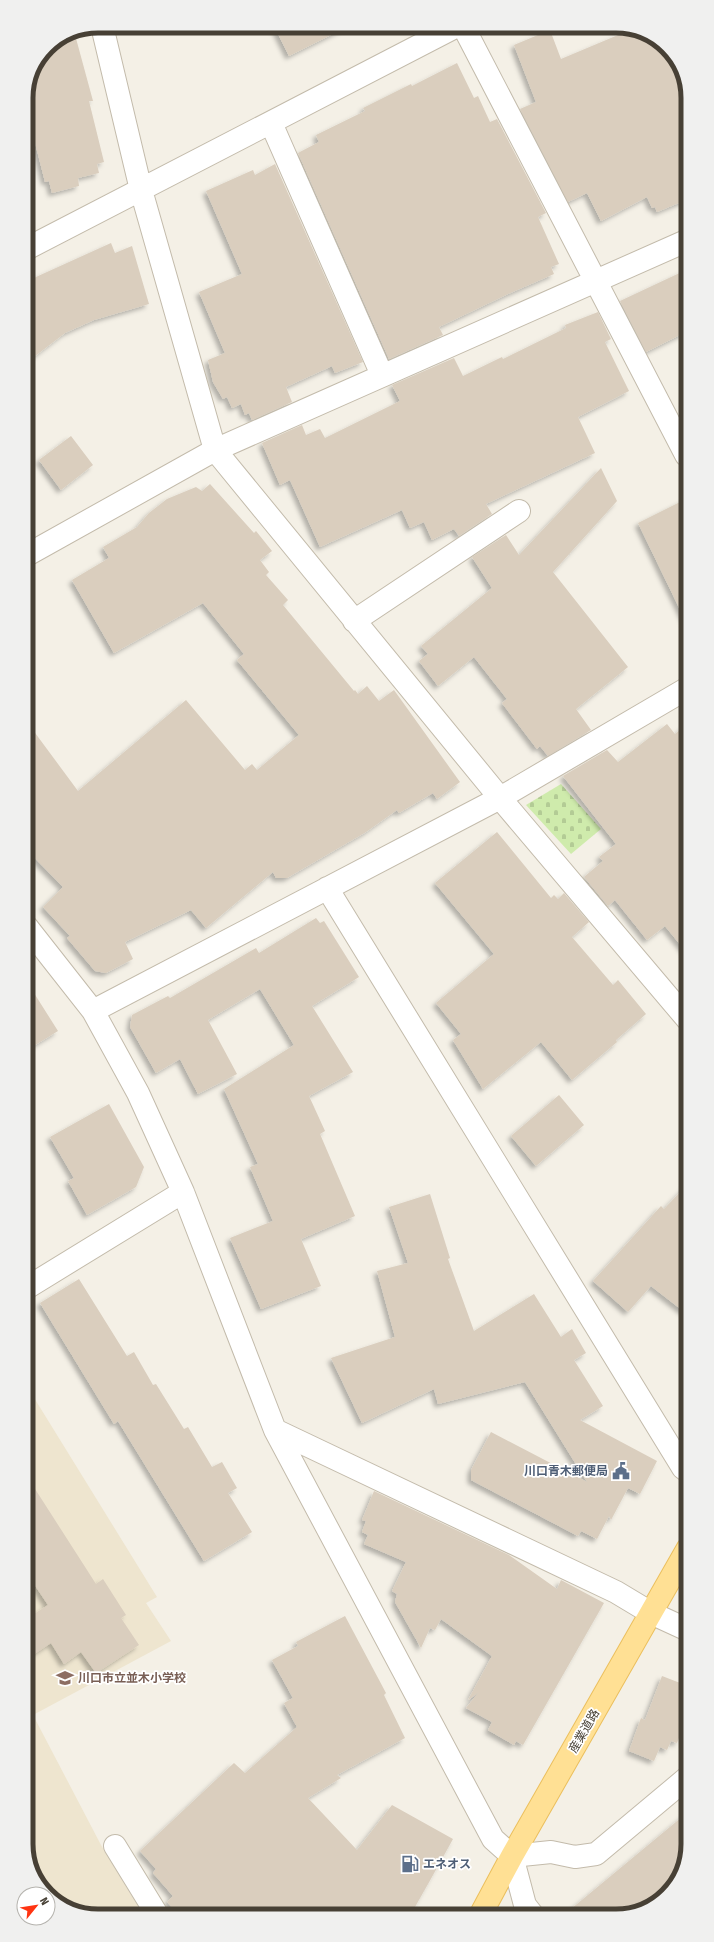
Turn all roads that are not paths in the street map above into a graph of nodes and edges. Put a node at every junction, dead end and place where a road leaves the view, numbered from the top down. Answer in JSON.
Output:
{"nodes":[{"id":1,"x":104,"y":33,"type":"edge"},
{"id":2,"x":444,"y":33,"type":"edge"},
{"id":3,"x":467,"y":33,"type":"edge"},
{"id":4,"x":271,"y":123,"type":"junction"},
{"id":5,"x":142,"y":190,"type":"junction"},
{"id":6,"x":681,"y":243,"type":"edge"},
{"id":7,"x":33,"y":245,"type":"edge"},
{"id":8,"x":595,"y":282,"type":"junction"},
{"id":9,"x":382,"y":375,"type":"junction"},
{"id":10,"x":681,"y":445,"type":"edge"},
{"id":11,"x":215,"y":450,"type":"junction"},
{"id":12,"x":519,"y":511,"type":"dead end"},
{"id":13,"x":33,"y":552,"type":"edge"},
{"id":14,"x":354,"y":621,"type":"junction"},
{"id":15,"x":681,"y":692,"type":"edge"},
{"id":16,"x":500,"y":798,"type":"junction"},
{"id":17,"x":327,"y":888,"type":"junction"},
{"id":18,"x":33,"y":935,"type":"edge"},
{"id":19,"x":93,"y":1011,"type":"junction"},
{"id":20,"x":681,"y":1012,"type":"edge"},
{"id":21,"x":183,"y":1192,"type":"junction"},
{"id":22,"x":33,"y":1285,"type":"edge"},
{"id":23,"x":275,"y":1430,"type":"junction"},
{"id":24,"x":681,"y":1464,"type":"edge"},
{"id":25,"x":681,"y":1560,"type":"edge"},
{"id":26,"x":651,"y":1613,"type":"junction"},
{"id":27,"x":681,"y":1627,"type":"edge"},
{"id":28,"x":681,"y":1784,"type":"edge"},
{"id":29,"x":115,"y":1846,"type":"dead end"},
{"id":30,"x":512,"y":1856,"type":"junction"},
{"id":31,"x":154,"y":1909,"type":"edge"},
{"id":32,"x":484,"y":1909,"type":"edge"},
{"id":33,"x":528,"y":1909,"type":"edge"}],
"edges":[{"from":1,"to":5,"type":"street"},
{"from":2,"to":4,"type":"street"},
{"from":3,"to":8,"type":"street"},
{"from":4,"to":5,"type":"street"},
{"from":4,"to":9,"type":"street"},
{"from":5,"to":7,"type":"street"},
{"from":5,"to":11,"type":"street"},
{"from":6,"to":8,"type":"street"},
{"from":8,"to":9,"type":"street"},
{"from":8,"to":10,"type":"street"},
{"from":9,"to":11,"type":"street"},
{"from":11,"to":13,"type":"street"},
{"from":11,"to":14,"type":"street"},
{"from":12,"to":14,"type":"street"},
{"from":14,"to":16,"type":"street"},
{"from":15,"to":16,"type":"street"},
{"from":16,"to":17,"type":"street"},
{"from":16,"to":20,"type":"street"},
{"from":17,"to":19,"type":"street"},
{"from":17,"to":24,"type":"street"},
{"from":18,"to":19,"type":"street"},
{"from":19,"to":21,"type":"street"},
{"from":21,"to":22,"type":"street"},
{"from":21,"to":23,"type":"street"},
{"from":23,"to":26,"type":"street"},
{"from":23,"to":30,"type":"street"},
{"from":25,"to":26,"type":"main road","name":"産業道路"},
{"from":26,"to":27,"type":"street"},
{"from":26,"to":30,"type":"main road","name":"産業道路"},
{"from":28,"to":30,"type":"street"},
{"from":29,"to":31,"type":"street"},
{"from":30,"to":32,"type":"main road","name":"産業道路"},
{"from":30,"to":33,"type":"street"}]}
